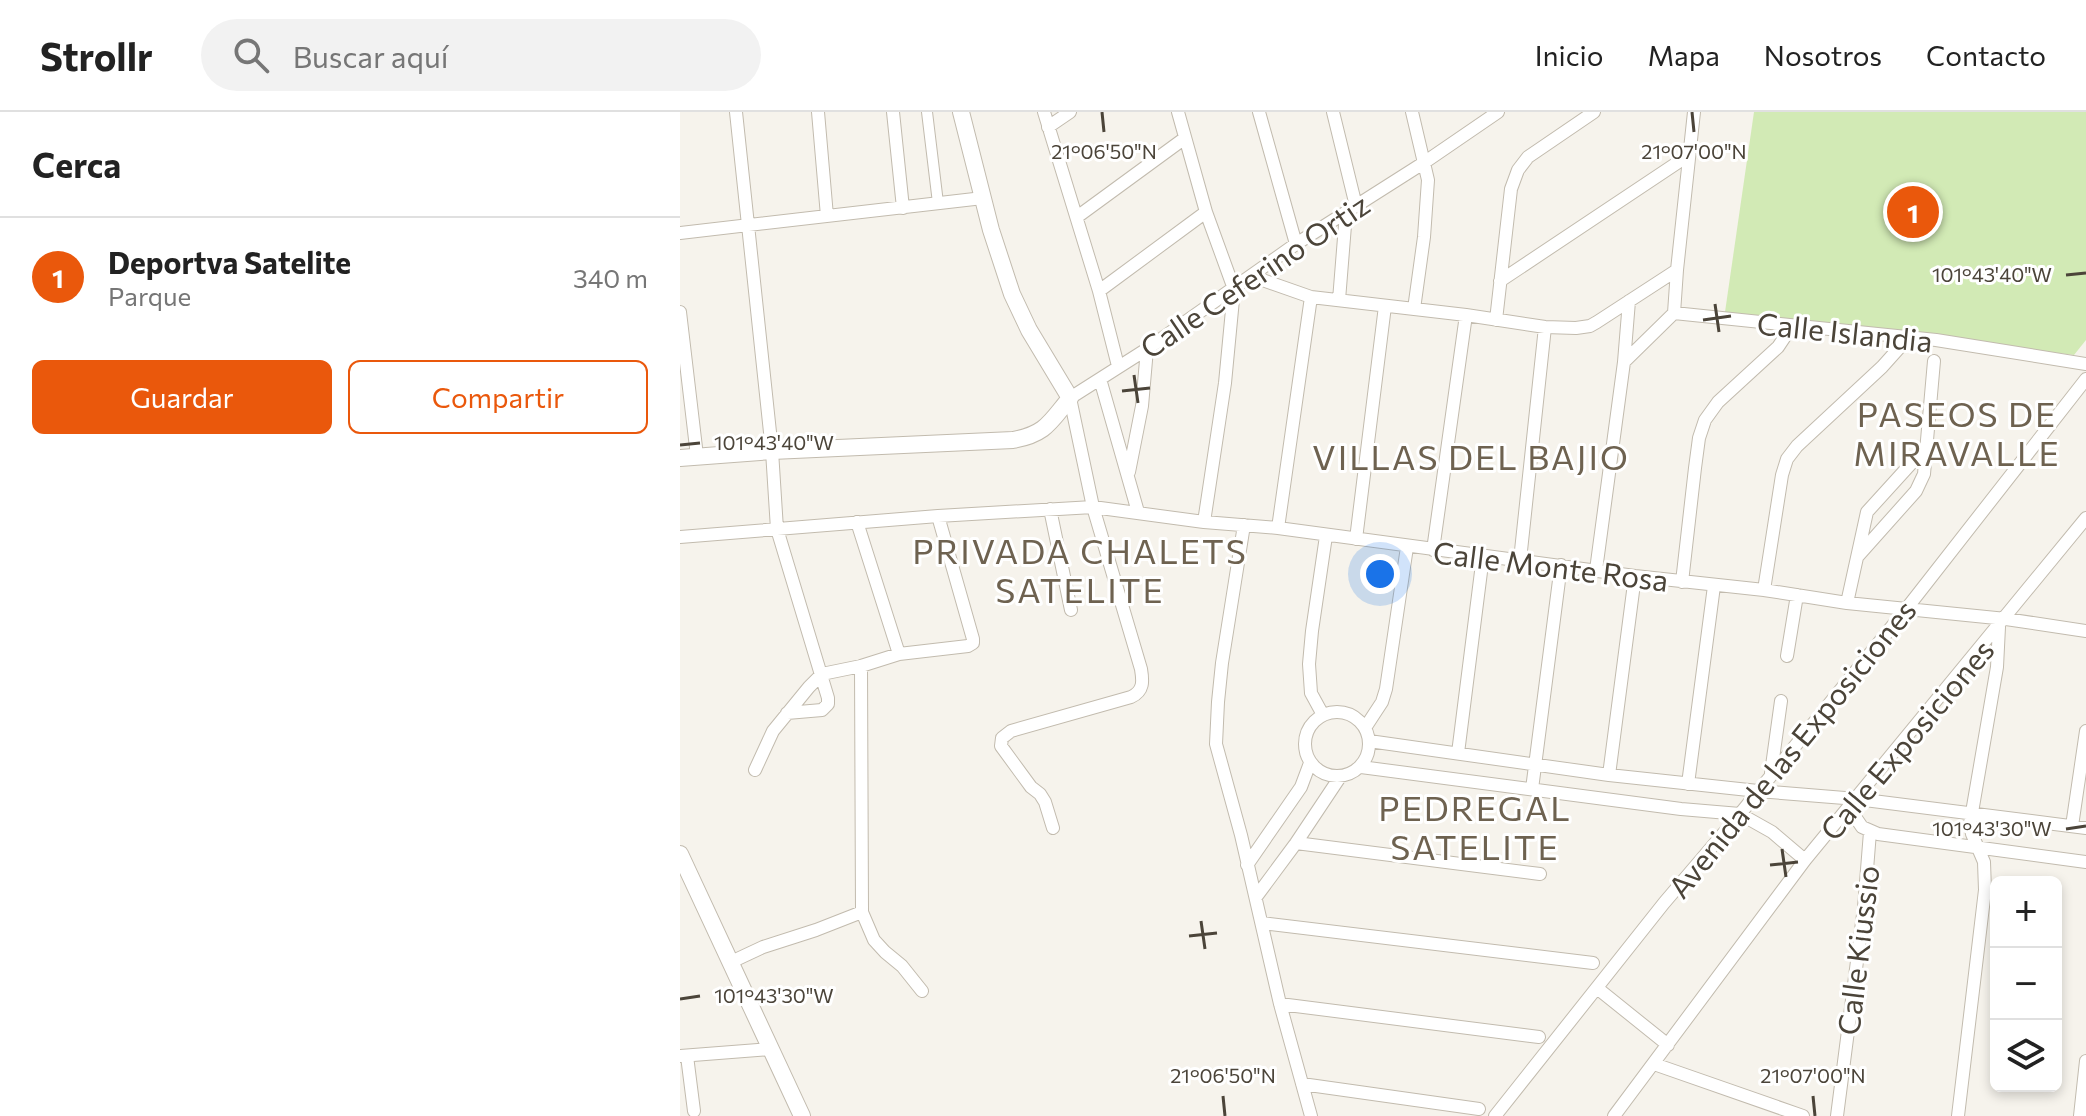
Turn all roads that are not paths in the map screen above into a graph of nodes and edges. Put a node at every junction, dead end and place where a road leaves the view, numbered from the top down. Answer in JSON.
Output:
{"nodes":[{"id":1,"x":736,"y":112,"type":"edge"},
{"id":2,"x":818,"y":112,"type":"edge"},
{"id":3,"x":893,"y":112,"type":"edge"},
{"id":4,"x":927,"y":112,"type":"edge"},
{"id":5,"x":961,"y":112,"type":"edge"},
{"id":6,"x":1044,"y":112,"type":"edge"},
{"id":7,"x":1070,"y":112,"type":"edge"},
{"id":8,"x":1178,"y":112,"type":"edge"},
{"id":9,"x":1259,"y":112,"type":"edge"},
{"id":10,"x":1333,"y":112,"type":"edge"},
{"id":11,"x":1412,"y":112,"type":"edge"},
{"id":12,"x":1594,"y":112,"type":"edge"},
{"id":13,"x":1694,"y":112,"type":"edge"},
{"id":14,"x":1490,"y":115,"type":"edge"},
{"id":15,"x":1048,"y":127,"type":"junction"},
{"id":16,"x":1185,"y":138,"type":"junction"},
{"id":17,"x":1689,"y":155,"type":"junction"},
{"id":18,"x":1425,"y":162,"type":"junction"},
{"id":19,"x":983,"y":198,"type":"junction"},
{"id":20,"x":938,"y":203,"type":"junction"},
{"id":21,"x":903,"y":208,"type":"junction"},
{"id":22,"x":1351,"y":209,"type":"junction"},
{"id":23,"x":1206,"y":212,"type":"junction"},
{"id":24,"x":827,"y":216,"type":"junction"},
{"id":25,"x":1077,"y":217,"type":"junction"},
{"id":26,"x":748,"y":226,"type":"junction"},
{"id":27,"x":680,"y":233,"type":"edge"},
{"id":28,"x":1296,"y":244,"type":"junction"},
{"id":29,"x":1677,"y":270,"type":"junction"},
{"id":30,"x":1251,"y":276,"type":"junction"},
{"id":31,"x":1500,"y":281,"type":"junction"},
{"id":32,"x":1234,"y":289,"type":"junction"},
{"id":33,"x":1099,"y":291,"type":"junction"},
{"id":34,"x":1311,"y":297,"type":"junction"},
{"id":35,"x":1339,"y":300,"type":"junction"},
{"id":36,"x":1629,"y":301,"type":"junction"},
{"id":37,"x":1385,"y":306,"type":"junction"},
{"id":38,"x":1414,"y":309,"type":"junction"},
{"id":39,"x":680,"y":312,"type":"edge"},
{"id":40,"x":1674,"y":313,"type":"junction"},
{"id":41,"x":1466,"y":315,"type":"junction"},
{"id":42,"x":1496,"y":320,"type":"junction"},
{"id":43,"x":1792,"y":326,"type":"junction"},
{"id":44,"x":1545,"y":327,"type":"junction"},
{"id":45,"x":1908,"y":338,"type":"junction"},
{"id":46,"x":1147,"y":349,"type":"junction"},
{"id":47,"x":1934,"y":361,"type":"dead end"},
{"id":48,"x":1624,"y":362,"type":"junction"},
{"id":49,"x":2086,"y":364,"type":"edge"},
{"id":50,"x":1118,"y":366,"type":"junction"},
{"id":51,"x":1100,"y":379,"type":"junction"},
{"id":52,"x":2086,"y":379,"type":"edge"},
{"id":53,"x":1070,"y":398,"type":"junction"},
{"id":54,"x":1927,"y":446,"type":"junction"},
{"id":55,"x":772,"y":451,"type":"junction"},
{"id":56,"x":688,"y":457,"type":"edge"},
{"id":57,"x":1128,"y":475,"type":"junction"},
{"id":58,"x":1093,"y":507,"type":"junction"},
{"id":59,"x":1050,"y":509,"type":"junction"},
{"id":60,"x":1138,"y":512,"type":"junction"},
{"id":61,"x":938,"y":516,"type":"junction"},
{"id":62,"x":2086,"y":518,"type":"edge"},
{"id":63,"x":857,"y":522,"type":"junction"},
{"id":64,"x":1204,"y":522,"type":"junction"},
{"id":65,"x":1244,"y":525,"type":"junction"},
{"id":66,"x":1278,"y":528,"type":"junction"},
{"id":67,"x":777,"y":529,"type":"junction"},
{"id":68,"x":1326,"y":536,"type":"junction"},
{"id":69,"x":680,"y":537,"type":"edge"},
{"id":70,"x":1356,"y":539,"type":"junction"},
{"id":71,"x":1407,"y":547,"type":"junction"},
{"id":72,"x":1433,"y":550,"type":"junction"},
{"id":73,"x":1483,"y":556,"type":"junction"},
{"id":74,"x":1858,"y":556,"type":"junction"},
{"id":75,"x":1520,"y":560,"type":"junction"},
{"id":76,"x":1561,"y":565,"type":"junction"},
{"id":77,"x":1596,"y":570,"type":"junction"},
{"id":78,"x":1635,"y":576,"type":"junction"},
{"id":79,"x":1682,"y":582,"type":"junction"},
{"id":80,"x":1714,"y":586,"type":"junction"},
{"id":81,"x":1764,"y":590,"type":"junction"},
{"id":82,"x":1797,"y":595,"type":"junction"},
{"id":83,"x":1847,"y":603,"type":"junction"},
{"id":84,"x":1907,"y":608,"type":"junction"},
{"id":85,"x":1071,"y":610,"type":"dead end"},
{"id":86,"x":2002,"y":623,"type":"junction"},
{"id":87,"x":2086,"y":631,"type":"edge"},
{"id":88,"x":899,"y":654,"type":"junction"},
{"id":89,"x":1787,"y":656,"type":"dead end"},
{"id":90,"x":861,"y":666,"type":"junction"},
{"id":91,"x":822,"y":674,"type":"junction"},
{"id":92,"x":1781,"y":701,"type":"dead end"},
{"id":93,"x":787,"y":713,"type":"junction"},
{"id":94,"x":1323,"y":715,"type":"junction"},
{"id":95,"x":1365,"y":728,"type":"junction"},
{"id":96,"x":2086,"y":731,"type":"edge"},
{"id":97,"x":1369,"y":741,"type":"junction"},
{"id":98,"x":1458,"y":753,"type":"junction"},
{"id":99,"x":1310,"y":763,"type":"junction"},
{"id":100,"x":1534,"y":765,"type":"junction"},
{"id":101,"x":1361,"y":767,"type":"junction"},
{"id":102,"x":755,"y":770,"type":"dead end"},
{"id":103,"x":1609,"y":775,"type":"junction"},
{"id":104,"x":1771,"y":775,"type":"junction"},
{"id":105,"x":1340,"y":777,"type":"junction"},
{"id":106,"x":1688,"y":784,"type":"junction"},
{"id":107,"x":1532,"y":789,"type":"junction"},
{"id":108,"x":1758,"y":791,"type":"junction"},
{"id":109,"x":1853,"y":803,"type":"junction"},
{"id":110,"x":1740,"y":814,"type":"junction"},
{"id":111,"x":1971,"y":814,"type":"junction"},
{"id":112,"x":2072,"y":826,"type":"junction"},
{"id":113,"x":1053,"y":828,"type":"dead end"},
{"id":114,"x":2086,"y":828,"type":"edge"},
{"id":115,"x":1870,"y":832,"type":"junction"},
{"id":116,"x":1296,"y":843,"type":"junction"},
{"id":117,"x":1978,"y":848,"type":"junction"},
{"id":118,"x":681,"y":857,"type":"edge"},
{"id":119,"x":1805,"y":860,"type":"junction"},
{"id":120,"x":2086,"y":862,"type":"edge"},
{"id":121,"x":1247,"y":865,"type":"junction"},
{"id":122,"x":1540,"y":874,"type":"dead end"},
{"id":123,"x":1256,"y":897,"type":"junction"},
{"id":124,"x":862,"y":912,"type":"junction"},
{"id":125,"x":1262,"y":923,"type":"junction"},
{"id":126,"x":731,"y":962,"type":"junction"},
{"id":127,"x":1593,"y":963,"type":"dead end"},
{"id":128,"x":1597,"y":988,"type":"junction"},
{"id":129,"x":922,"y":991,"type":"dead end"},
{"id":130,"x":1280,"y":1004,"type":"junction"},
{"id":131,"x":1539,"y":1037,"type":"dead end"},
{"id":132,"x":1668,"y":1045,"type":"junction"},
{"id":133,"x":771,"y":1049,"type":"junction"},
{"id":134,"x":684,"y":1056,"type":"edge"},
{"id":135,"x":2086,"y":1061,"type":"edge"},
{"id":136,"x":1654,"y":1064,"type":"junction"},
{"id":137,"x":1302,"y":1084,"type":"junction"},
{"id":138,"x":788,"y":1085,"type":"junction"},
{"id":139,"x":1627,"y":1100,"type":"junction"},
{"id":140,"x":1479,"y":1109,"type":"dead end"},
{"id":141,"x":694,"y":1111,"type":"dead end"},
{"id":142,"x":790,"y":1116,"type":"edge"},
{"id":143,"x":802,"y":1116,"type":"edge"},
{"id":144,"x":1311,"y":1116,"type":"edge"},
{"id":145,"x":1495,"y":1116,"type":"edge"},
{"id":146,"x":1614,"y":1116,"type":"edge"},
{"id":147,"x":1628,"y":1116,"type":"edge"},
{"id":148,"x":1803,"y":1116,"type":"edge"},
{"id":149,"x":1837,"y":1116,"type":"edge"},
{"id":150,"x":1958,"y":1116,"type":"edge"},
{"id":151,"x":2080,"y":1116,"type":"edge"}],
"edges":[{"from":1,"to":26,"type":"street"},
{"from":2,"to":24,"type":"street"},
{"from":3,"to":21,"type":"street"},
{"from":4,"to":20,"type":"street"},
{"from":5,"to":19,"type":"street"},
{"from":6,"to":15,"type":"street"},
{"from":7,"to":15,"type":"street"},
{"from":8,"to":16,"type":"street"},
{"from":9,"to":28,"type":"street"},
{"from":10,"to":22,"type":"street"},
{"from":11,"to":18,"type":"street"},
{"from":12,"to":31,"type":"street"},
{"from":13,"to":17,"type":"street"},
{"from":14,"to":18,"type":"street","name":"Calle Ceferino Ortiz"},
{"from":15,"to":25,"type":"street"},
{"from":16,"to":23,"type":"street"},
{"from":16,"to":25,"type":"street"},
{"from":17,"to":29,"type":"street"},
{"from":17,"to":31,"type":"street"},
{"from":18,"to":22,"type":"street","name":"Calle Ceferino Ortiz"},
{"from":18,"to":38,"type":"street"},
{"from":19,"to":20,"type":"street"},
{"from":19,"to":53,"type":"street"},
{"from":20,"to":21,"type":"street"},
{"from":21,"to":24,"type":"street"},
{"from":22,"to":28,"type":"street","name":"Calle Ceferino Ortiz"},
{"from":22,"to":35,"type":"street"},
{"from":23,"to":32,"type":"street"},
{"from":23,"to":33,"type":"street"},
{"from":24,"to":26,"type":"street"},
{"from":25,"to":33,"type":"street"},
{"from":26,"to":27,"type":"street"},
{"from":26,"to":55,"type":"street"},
{"from":28,"to":30,"type":"street","name":"Calle Ceferino Ortiz"},
{"from":29,"to":36,"type":"street"},
{"from":29,"to":40,"type":"street"},
{"from":30,"to":32,"type":"street","name":"Calle Ceferino Ortiz"},
{"from":30,"to":34,"type":"street"},
{"from":31,"to":42,"type":"street"},
{"from":32,"to":46,"type":"street","name":"Calle Ceferino Ortiz"},
{"from":32,"to":64,"type":"street"},
{"from":33,"to":50,"type":"street"},
{"from":34,"to":35,"type":"street"},
{"from":34,"to":66,"type":"street"},
{"from":35,"to":37,"type":"street"},
{"from":36,"to":44,"type":"street"},
{"from":36,"to":48,"type":"street"},
{"from":37,"to":38,"type":"street"},
{"from":37,"to":70,"type":"street"},
{"from":38,"to":41,"type":"street"},
{"from":39,"to":56,"type":"street"},
{"from":40,"to":43,"type":"street","name":"Calle Islandia"},
{"from":40,"to":48,"type":"street"},
{"from":41,"to":42,"type":"street"},
{"from":41,"to":72,"type":"street"},
{"from":42,"to":44,"type":"street"},
{"from":43,"to":45,"type":"street","name":"Calle Islandia"},
{"from":43,"to":79,"type":"street"},
{"from":44,"to":75,"type":"street"},
{"from":45,"to":49,"type":"street","name":"Calle Islandia"},
{"from":45,"to":81,"type":"street"},
{"from":46,"to":50,"type":"street","name":"Calle Ceferino Ortiz"},
{"from":46,"to":57,"type":"street"},
{"from":47,"to":54,"type":"street"},
{"from":48,"to":77,"type":"street"},
{"from":50,"to":51,"type":"street","name":"Calle Ceferino Ortiz"},
{"from":51,"to":53,"type":"street","name":"Calle Ceferino Ortiz"},
{"from":51,"to":57,"type":"street"},
{"from":52,"to":84,"type":"street","name":"Avenida de las Exposiciones"},
{"from":53,"to":55,"type":"street","name":"Calle Ceferino Ortiz"},
{"from":53,"to":58,"type":"street"},
{"from":54,"to":74,"type":"street"},
{"from":54,"to":74,"type":"street"},
{"from":55,"to":56,"type":"street","name":"Calle Ceferino Ortiz"},
{"from":55,"to":67,"type":"street"},
{"from":57,"to":60,"type":"street"},
{"from":58,"to":59,"type":"street","name":"Calle Monte Rosa"},
{"from":58,"to":60,"type":"street","name":"Calle Monte Rosa"},
{"from":58,"to":113,"type":"street"},
{"from":59,"to":61,"type":"street","name":"Calle Monte Rosa"},
{"from":59,"to":85,"type":"street"},
{"from":60,"to":64,"type":"street","name":"Calle Monte Rosa"},
{"from":61,"to":63,"type":"street","name":"Calle Monte Rosa"},
{"from":61,"to":88,"type":"street"},
{"from":62,"to":86,"type":"street","name":"Calle Exposiciones"},
{"from":63,"to":67,"type":"street","name":"Calle Monte Rosa"},
{"from":63,"to":88,"type":"street"},
{"from":64,"to":65,"type":"street","name":"Calle Monte Rosa"},
{"from":65,"to":66,"type":"street","name":"Calle Monte Rosa"},
{"from":65,"to":121,"type":"street"},
{"from":66,"to":68,"type":"street","name":"Calle Monte Rosa"},
{"from":67,"to":69,"type":"street","name":"Calle Monte Rosa"},
{"from":67,"to":91,"type":"street"},
{"from":68,"to":70,"type":"street","name":"Calle Monte Rosa"},
{"from":68,"to":94,"type":"street"},
{"from":70,"to":71,"type":"street","name":"Calle Monte Rosa"},
{"from":71,"to":72,"type":"street","name":"Calle Monte Rosa"},
{"from":71,"to":95,"type":"street"},
{"from":72,"to":73,"type":"street","name":"Calle Monte Rosa"},
{"from":73,"to":75,"type":"street","name":"Calle Monte Rosa"},
{"from":73,"to":98,"type":"street"},
{"from":74,"to":83,"type":"street"},
{"from":75,"to":76,"type":"street","name":"Calle Monte Rosa"},
{"from":76,"to":77,"type":"street","name":"Calle Monte Rosa"},
{"from":76,"to":100,"type":"street"},
{"from":77,"to":78,"type":"street","name":"Calle Monte Rosa"},
{"from":78,"to":79,"type":"street","name":"Calle Monte Rosa"},
{"from":78,"to":103,"type":"street"},
{"from":79,"to":80,"type":"street","name":"Calle Monte Rosa"},
{"from":80,"to":81,"type":"street","name":"Calle Monte Rosa"},
{"from":80,"to":106,"type":"street"},
{"from":81,"to":82,"type":"street","name":"Calle Monte Rosa"},
{"from":82,"to":83,"type":"street","name":"Calle Monte Rosa"},
{"from":82,"to":89,"type":"street"},
{"from":83,"to":84,"type":"street","name":"Calle Monte Rosa"},
{"from":84,"to":86,"type":"street","name":"Calle Monte Rosa"},
{"from":84,"to":104,"type":"street","name":"Avenida de las Exposiciones"},
{"from":86,"to":87,"type":"street","name":"Calle Monte Rosa"},
{"from":86,"to":109,"type":"street","name":"Calle Exposiciones"},
{"from":86,"to":111,"type":"street"},
{"from":88,"to":90,"type":"street"},
{"from":90,"to":91,"type":"street"},
{"from":90,"to":124,"type":"street"},
{"from":91,"to":93,"type":"street"},
{"from":91,"to":93,"type":"street"},
{"from":92,"to":104,"type":"street"},
{"from":93,"to":102,"type":"street"},
{"from":94,"to":95,"type":"street"},
{"from":94,"to":99,"type":"street"},
{"from":95,"to":97,"type":"street"},
{"from":96,"to":112,"type":"street"},
{"from":97,"to":98,"type":"street"},
{"from":97,"to":101,"type":"street"},
{"from":98,"to":100,"type":"street"},
{"from":99,"to":105,"type":"street"},
{"from":99,"to":121,"type":"street"},
{"from":100,"to":103,"type":"street"},
{"from":100,"to":107,"type":"street"},
{"from":101,"to":105,"type":"street"},
{"from":101,"to":107,"type":"street"},
{"from":103,"to":106,"type":"street"},
{"from":104,"to":108,"type":"street","name":"Avenida de las Exposiciones"},
{"from":105,"to":116,"type":"street"},
{"from":106,"to":108,"type":"street"},
{"from":107,"to":110,"type":"street"},
{"from":108,"to":109,"type":"street"},
{"from":108,"to":110,"type":"street","name":"Avenida de las Exposiciones"},
{"from":109,"to":111,"type":"street"},
{"from":109,"to":115,"type":"street"},
{"from":109,"to":119,"type":"street","name":"Calle Exposiciones"},
{"from":110,"to":119,"type":"street"},
{"from":110,"to":128,"type":"street","name":"Avenida de las Exposiciones"},
{"from":111,"to":112,"type":"street"},
{"from":111,"to":117,"type":"street"},
{"from":112,"to":114,"type":"street"},
{"from":115,"to":117,"type":"street"},
{"from":115,"to":149,"type":"street","name":"Calle Kiussio"},
{"from":116,"to":122,"type":"street"},
{"from":116,"to":123,"type":"street"},
{"from":117,"to":120,"type":"street"},
{"from":117,"to":150,"type":"street"},
{"from":118,"to":126,"type":"street"},
{"from":119,"to":132,"type":"street","name":"Calle Exposiciones"},
{"from":121,"to":123,"type":"street"},
{"from":123,"to":125,"type":"street"},
{"from":124,"to":126,"type":"street"},
{"from":124,"to":129,"type":"street"},
{"from":125,"to":127,"type":"street"},
{"from":125,"to":130,"type":"street"},
{"from":126,"to":133,"type":"street"},
{"from":128,"to":132,"type":"street"},
{"from":128,"to":145,"type":"street","name":"Avenida de las Exposiciones"},
{"from":130,"to":131,"type":"street"},
{"from":130,"to":137,"type":"street"},
{"from":132,"to":136,"type":"street","name":"Calle Exposiciones"},
{"from":133,"to":134,"type":"street"},
{"from":133,"to":138,"type":"street"},
{"from":134,"to":141,"type":"street"},
{"from":135,"to":151,"type":"street"},
{"from":136,"to":139,"type":"street","name":"Calle Exposiciones"},
{"from":136,"to":148,"type":"street"},
{"from":137,"to":140,"type":"street"},
{"from":137,"to":144,"type":"street"},
{"from":138,"to":142,"type":"street"},
{"from":138,"to":143,"type":"street"},
{"from":139,"to":146,"type":"street","name":"Calle Exposiciones"},
{"from":139,"to":147,"type":"street"}]}
